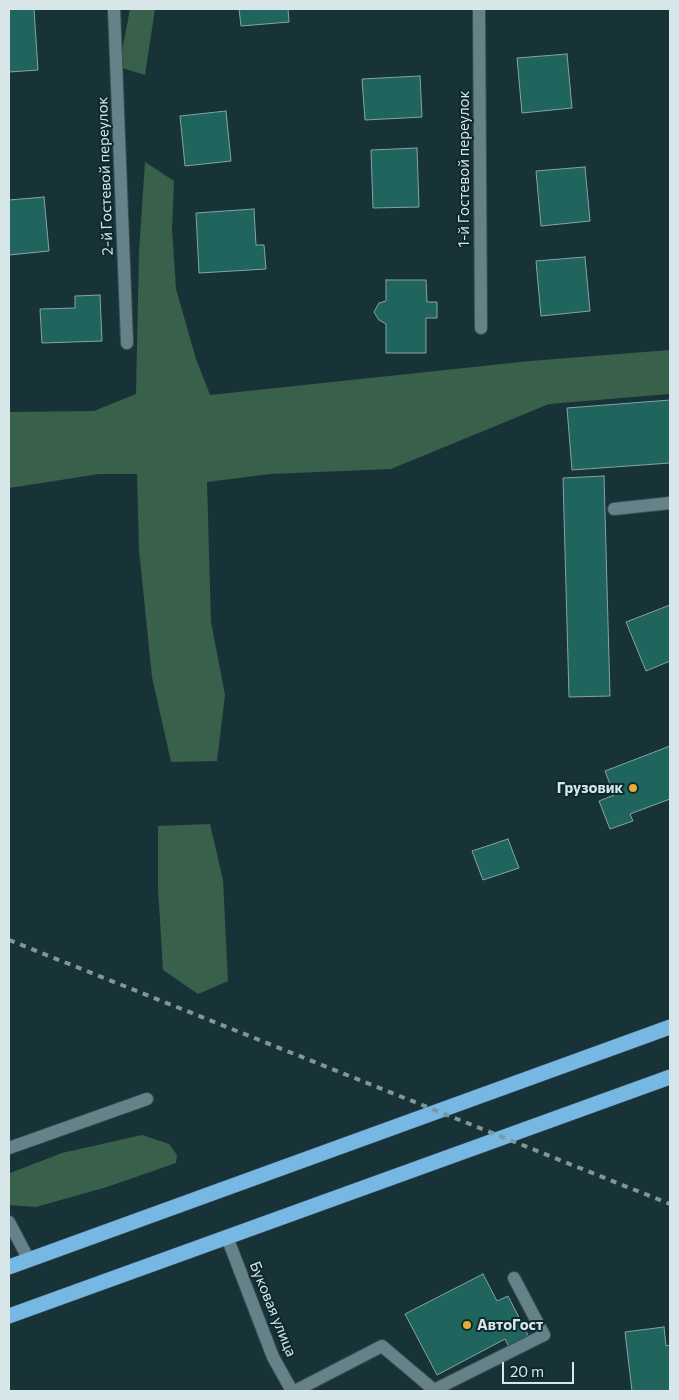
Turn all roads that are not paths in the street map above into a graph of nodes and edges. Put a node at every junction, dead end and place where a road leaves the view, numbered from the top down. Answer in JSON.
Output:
{"nodes":[{"id":1,"x":114,"y":9,"type":"edge"},
{"id":2,"x":479,"y":9,"type":"edge"},
{"id":3,"x":481,"y":328,"type":"dead end"},
{"id":4,"x":128,"y":342,"type":"dead end"},
{"id":5,"x":670,"y":503,"type":"edge"},
{"id":6,"x":614,"y":509,"type":"dead end"},
{"id":7,"x":670,"y":1027,"type":"edge"},
{"id":8,"x":670,"y":1077,"type":"edge"},
{"id":9,"x":147,"y":1099,"type":"dead end"},
{"id":10,"x":9,"y":1148,"type":"edge"},
{"id":11,"x":9,"y":1222,"type":"edge"},
{"id":12,"x":227,"y":1237,"type":"junction"},
{"id":13,"x":29,"y":1260,"type":"junction"},
{"id":14,"x":9,"y":1267,"type":"edge"},
{"id":15,"x":514,"y":1278,"type":"dead end"},
{"id":16,"x":9,"y":1316,"type":"edge"},
{"id":17,"x":294,"y":1391,"type":"edge"}],
"edges":[{"from":1,"to":4,"type":"street","name":"2-й Гостевой переулок"},
{"from":2,"to":3,"type":"street","name":"1-й Гостевой переулок"},
{"from":5,"to":6,"type":"street"},
{"from":7,"to":13,"type":"highway"},
{"from":8,"to":12,"type":"highway"},
{"from":9,"to":10,"type":"street"},
{"from":11,"to":13,"type":"street"},
{"from":12,"to":16,"type":"highway"},
{"from":12,"to":17,"type":"street","name":"Буковая улица"},
{"from":13,"to":14,"type":"highway"},
{"from":15,"to":17,"type":"street"}]}
